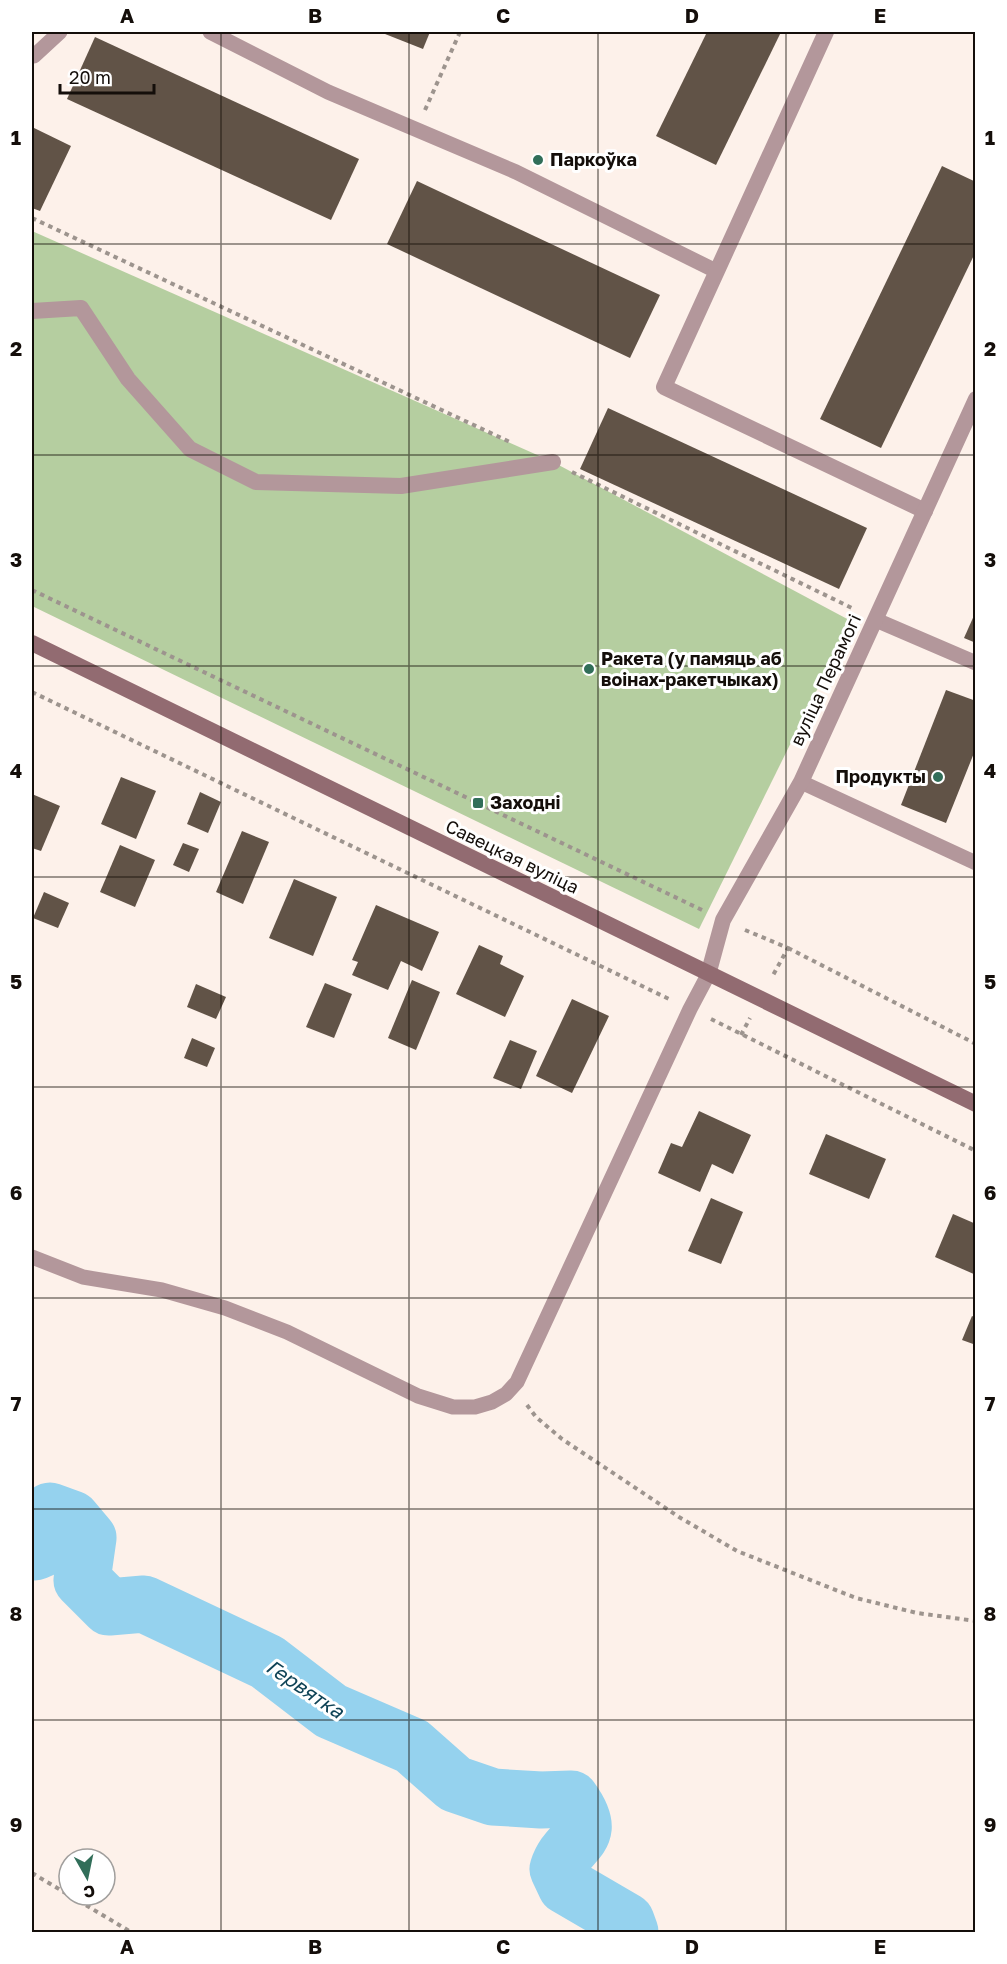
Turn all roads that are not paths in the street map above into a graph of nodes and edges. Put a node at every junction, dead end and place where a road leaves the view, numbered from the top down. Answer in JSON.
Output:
{"nodes":[{"id":1,"x":60,"y":32,"type":"edge"},
{"id":2,"x":210,"y":32,"type":"edge"},
{"id":3,"x":826,"y":32,"type":"edge"},
{"id":4,"x":32,"y":56,"type":"edge"},
{"id":5,"x":716,"y":271,"type":"junction"},
{"id":6,"x":32,"y":311,"type":"edge"},
{"id":7,"x":975,"y":399,"type":"edge"},
{"id":8,"x":553,"y":462,"type":"road end"},
{"id":9,"x":925,"y":511,"type":"junction"},
{"id":10,"x":876,"y":620,"type":"junction"},
{"id":11,"x":32,"y":643,"type":"edge"},
{"id":12,"x":975,"y":663,"type":"edge"},
{"id":13,"x":801,"y":782,"type":"junction"},
{"id":14,"x":975,"y":863,"type":"edge"},
{"id":15,"x":708,"y":975,"type":"junction"},
{"id":16,"x":975,"y":1104,"type":"edge"},
{"id":17,"x":32,"y":1257,"type":"edge"}],
"edges":[{"from":1,"to":4,"type":"lane"},
{"from":2,"to":5,"type":"lane"},
{"from":3,"to":5,"type":"street"},
{"from":5,"to":9,"type":"street"},
{"from":6,"to":8,"type":"street"},
{"from":7,"to":9,"type":"street","name":"вуліца Перамогі"},
{"from":9,"to":10,"type":"street","name":"вуліца Перамогі"},
{"from":10,"to":12,"type":"lane"},
{"from":10,"to":13,"type":"street","name":"вуліца Перамогі"},
{"from":11,"to":15,"type":"main road","name":"Савецкая вуліца"},
{"from":13,"to":14,"type":"lane"},
{"from":13,"to":15,"type":"street","name":"вуліца Перамогі"},
{"from":15,"to":16,"type":"main road","name":"Савецкая вуліца"},
{"from":15,"to":17,"type":"lane"}]}
